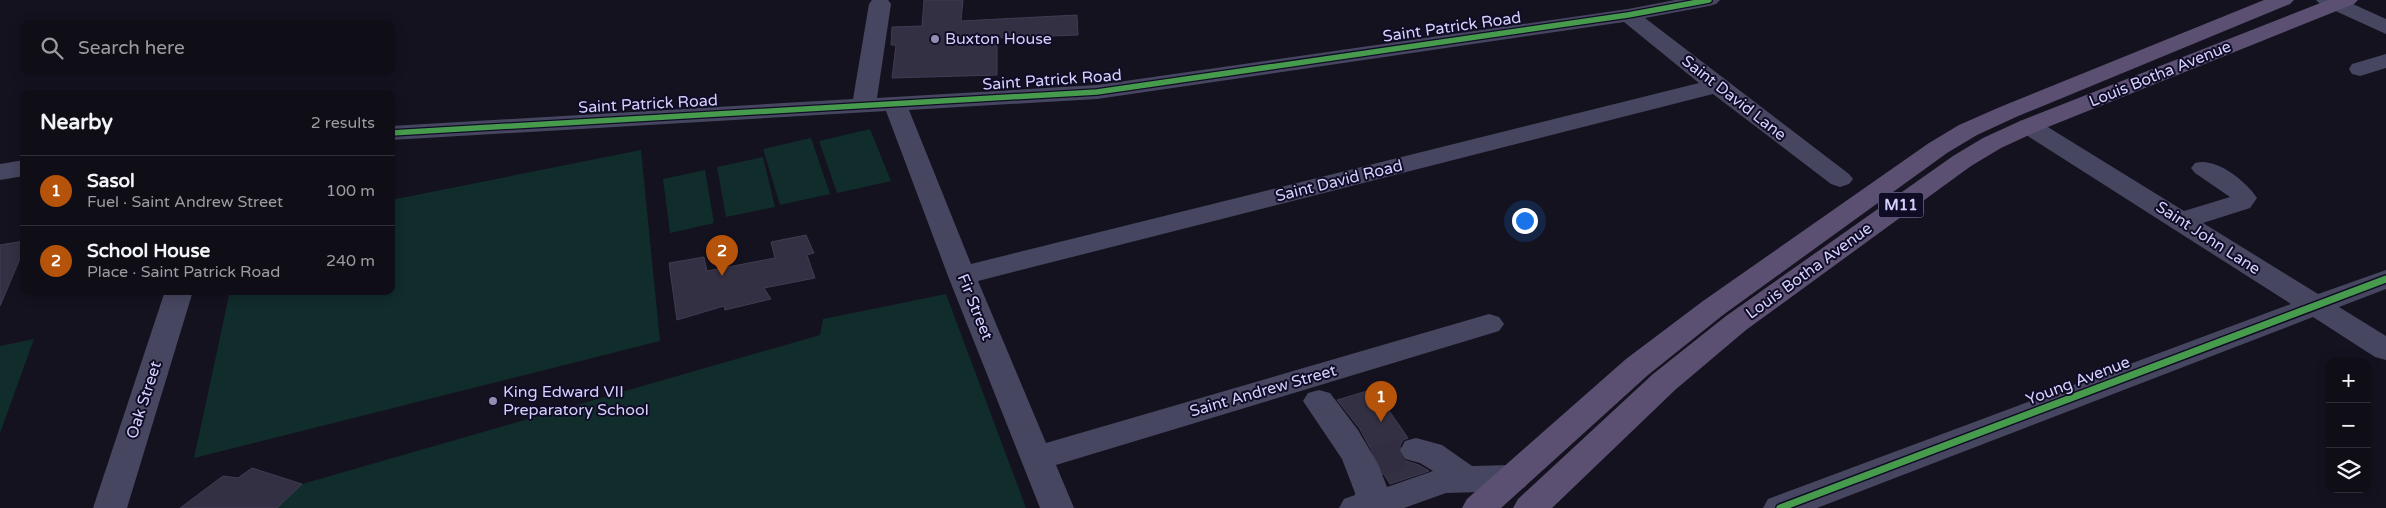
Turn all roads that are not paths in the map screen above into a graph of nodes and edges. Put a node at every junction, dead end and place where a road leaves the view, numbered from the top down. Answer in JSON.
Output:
{"nodes":[{"id":1,"x":1709,"y":0,"type":"edge"},
{"id":2,"x":2283,"y":0,"type":"edge"},
{"id":3,"x":2336,"y":1,"type":"edge"},
{"id":4,"x":880,"y":4,"type":"dead end"},
{"id":5,"x":1626,"y":10,"type":"edge"},
{"id":6,"x":2386,"y":28,"type":"edge"},
{"id":7,"x":2385,"y":62,"type":"edge"},
{"id":8,"x":2360,"y":69,"type":"dead end"},
{"id":9,"x":1717,"y":86,"type":"junction"},
{"id":10,"x":895,"y":104,"type":"junction"},
{"id":11,"x":864,"y":106,"type":"junction"},
{"id":12,"x":2029,"y":126,"type":"junction"},
{"id":13,"x":395,"y":133,"type":"edge"},
{"id":14,"x":2204,"y":168,"type":"dead end"},
{"id":15,"x":20,"y":169,"type":"edge"},
{"id":16,"x":0,"y":172,"type":"edge"},
{"id":17,"x":1840,"y":179,"type":"dead end"},
{"id":18,"x":2182,"y":221,"type":"junction"},
{"id":19,"x":962,"y":276,"type":"junction"},
{"id":20,"x":2386,"y":279,"type":"edge"},
{"id":21,"x":178,"y":295,"type":"edge"},
{"id":22,"x":2316,"y":307,"type":"junction"},
{"id":23,"x":1489,"y":324,"type":"dead end"},
{"id":24,"x":2386,"y":350,"type":"edge"},
{"id":25,"x":1320,"y":401,"type":"dead end"},
{"id":26,"x":1416,"y":450,"type":"tunnel mouth"},
{"id":27,"x":1037,"y":458,"type":"junction"},
{"id":28,"x":1463,"y":478,"type":"junction"},
{"id":29,"x":1513,"y":478,"type":"junction"},
{"id":30,"x":1368,"y":507,"type":"edge"},
{"id":31,"x":110,"y":508,"type":"edge"},
{"id":32,"x":1057,"y":508,"type":"edge"},
{"id":33,"x":1479,"y":508,"type":"edge"},
{"id":34,"x":1530,"y":508,"type":"edge"},
{"id":35,"x":1780,"y":508,"type":"edge"}],
"edges":[{"from":1,"to":5,"type":"street","name":"Saint Patrick Road"},
{"from":2,"to":29,"type":"main road","name":"Louis Botha Avenue","number":"M11"},
{"from":3,"to":6,"type":"street"},
{"from":3,"to":12,"type":"main road","name":"Louis Botha Avenue","number":"M11"},
{"from":4,"to":11,"type":"street"},
{"from":5,"to":9,"type":"street","name":"Saint David Lane"},
{"from":5,"to":10,"type":"street","name":"Saint Patrick Road"},
{"from":7,"to":8,"type":"street"},
{"from":9,"to":17,"type":"street","name":"Saint David Lane"},
{"from":9,"to":19,"type":"street","name":"Saint David Road"},
{"from":10,"to":11,"type":"street","name":"Saint Patrick Road"},
{"from":10,"to":19,"type":"street","name":"Fir Street"},
{"from":11,"to":13,"type":"street","name":"Saint Patrick Road"},
{"from":12,"to":18,"type":"street","name":"Saint John Lane"},
{"from":12,"to":34,"type":"main road","name":"Louis Botha Avenue","number":"M11"},
{"from":14,"to":18,"type":"street"},
{"from":15,"to":16,"type":"street"},
{"from":18,"to":22,"type":"street","name":"Saint John Lane"},
{"from":19,"to":27,"type":"street","name":"Fir Street"},
{"from":20,"to":22,"type":"street","name":"Young Avenue"},
{"from":21,"to":31,"type":"street","name":"Oak Street"},
{"from":22,"to":24,"type":"street","name":"Saint John Lane"},
{"from":22,"to":35,"type":"street","name":"Young Avenue"},
{"from":23,"to":27,"type":"street","name":"Saint Andrew Street"},
{"from":25,"to":30,"type":"street"},
{"from":26,"to":28,"type":"street"},
{"from":27,"to":32,"type":"street","name":"Fir Street"},
{"from":28,"to":29,"type":"street"},
{"from":28,"to":30,"type":"street"},
{"from":29,"to":33,"type":"main road","name":"Louis Botha Avenue","number":"M11"}]}
